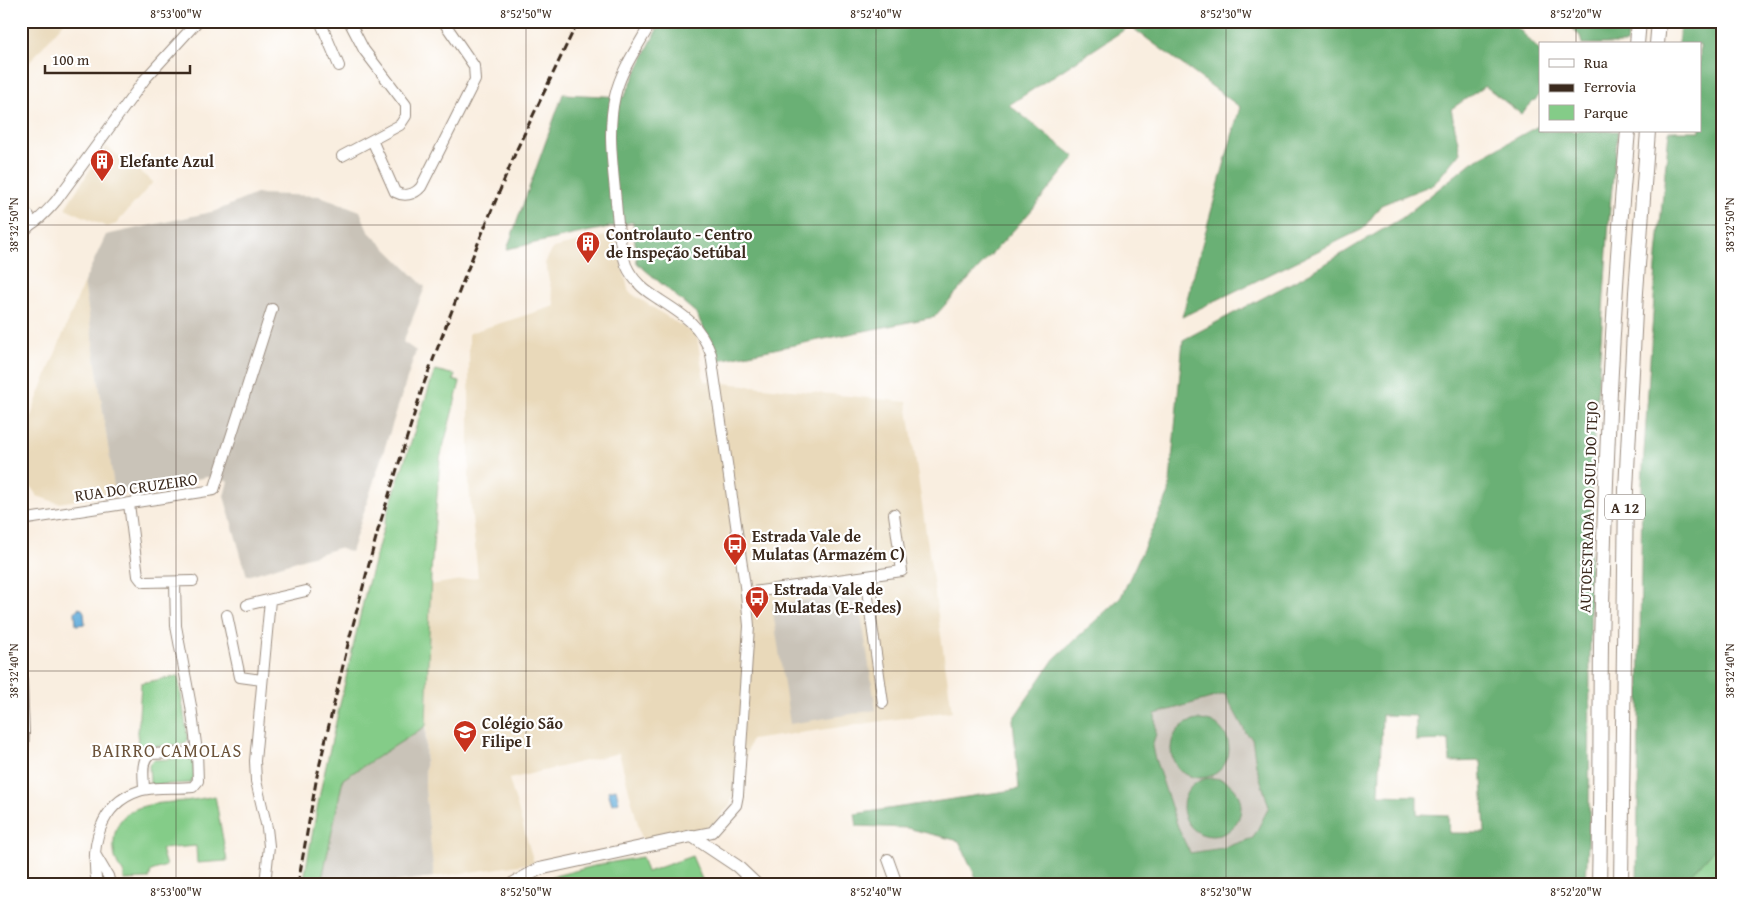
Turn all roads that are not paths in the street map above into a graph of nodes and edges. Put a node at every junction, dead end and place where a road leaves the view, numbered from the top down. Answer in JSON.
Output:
{"nodes":[{"id":1,"x":198,"y":21,"type":"edge"},
{"id":2,"x":320,"y":21,"type":"edge"},
{"id":3,"x":349,"y":21,"type":"edge"},
{"id":4,"x":443,"y":21,"type":"edge"},
{"id":5,"x":652,"y":21,"type":"edge"},
{"id":6,"x":1639,"y":21,"type":"edge"},
{"id":7,"x":1659,"y":21,"type":"edge"},
{"id":8,"x":1637,"y":42,"type":"edge"},
{"id":9,"x":1657,"y":42,"type":"edge"},
{"id":10,"x":339,"y":66,"type":"dead end"},
{"id":11,"x":1628,"y":132,"type":"edge"},
{"id":12,"x":1648,"y":132,"type":"edge"},
{"id":13,"x":372,"y":140,"type":"junction"},
{"id":14,"x":342,"y":156,"type":"dead end"},
{"id":15,"x":24,"y":223,"type":"edge"},
{"id":16,"x":272,"y":309,"type":"dead end"},
{"id":17,"x":129,"y":504,"type":"junction"},
{"id":18,"x":894,"y":514,"type":"dead end"},
{"id":19,"x":21,"y":520,"type":"edge"},
{"id":20,"x":865,"y":576,"type":"junction"},
{"id":21,"x":175,"y":582,"type":"junction"},
{"id":22,"x":194,"y":582,"type":"dead end"},
{"id":23,"x":306,"y":591,"type":"dead end"},
{"id":24,"x":746,"y":593,"type":"junction"},
{"id":25,"x":270,"y":600,"type":"junction"},
{"id":26,"x":247,"y":605,"type":"dead end"},
{"id":27,"x":227,"y":615,"type":"dead end"},
{"id":28,"x":262,"y":680,"type":"junction"},
{"id":29,"x":21,"y":681,"type":"edge"},
{"id":30,"x":883,"y":703,"type":"dead end"},
{"id":31,"x":197,"y":752,"type":"junction"},
{"id":32,"x":21,"y":773,"type":"edge"},
{"id":33,"x":144,"y":790,"type":"junction"},
{"id":34,"x":692,"y":836,"type":"junction"},
{"id":35,"x":95,"y":853,"type":"junction"},
{"id":36,"x":888,"y":859,"type":"dead end"},
{"id":37,"x":111,"y":881,"type":"edge"},
{"id":38,"x":97,"y":884,"type":"edge"},
{"id":39,"x":265,"y":884,"type":"edge"},
{"id":40,"x":512,"y":884,"type":"edge"},
{"id":41,"x":756,"y":884,"type":"edge"},
{"id":42,"x":897,"y":884,"type":"edge"},
{"id":43,"x":1599,"y":884,"type":"edge"},
{"id":44,"x":1621,"y":884,"type":"edge"}],
"edges":[{"from":1,"to":15,"type":"street"},
{"from":2,"to":10,"type":"street"},
{"from":3,"to":13,"type":"street"},
{"from":4,"to":13,"type":"street"},
{"from":5,"to":24,"type":"street"},
{"from":6,"to":8,"type":"highway"},
{"from":7,"to":9,"type":"highway"},
{"from":11,"to":43,"type":"highway","name":"AUTOESTRADA DO SUL DO TEJO","number":"A 12"},
{"from":12,"to":44,"type":"highway","number":"A 12"},
{"from":13,"to":14,"type":"street"},
{"from":16,"to":17,"type":"street","name":"RUA DO CRUZEIRO"},
{"from":17,"to":19,"type":"street","name":"RUA DO CRUZEIRO"},
{"from":17,"to":21,"type":"street"},
{"from":18,"to":20,"type":"street"},
{"from":20,"to":24,"type":"street"},
{"from":20,"to":30,"type":"street"},
{"from":21,"to":22,"type":"street"},
{"from":21,"to":31,"type":"street"},
{"from":23,"to":25,"type":"street"},
{"from":24,"to":34,"type":"street"},
{"from":25,"to":26,"type":"street"},
{"from":25,"to":28,"type":"street"},
{"from":27,"to":28,"type":"street"},
{"from":28,"to":39,"type":"street"},
{"from":29,"to":32,"type":"main road"},
{"from":31,"to":33,"type":"street"},
{"from":31,"to":33,"type":"street"},
{"from":33,"to":35,"type":"street"},
{"from":34,"to":40,"type":"main road"},
{"from":34,"to":41,"type":"main road"},
{"from":35,"to":37,"type":"street"},
{"from":35,"to":38,"type":"street"},
{"from":36,"to":42,"type":"street"}]}
